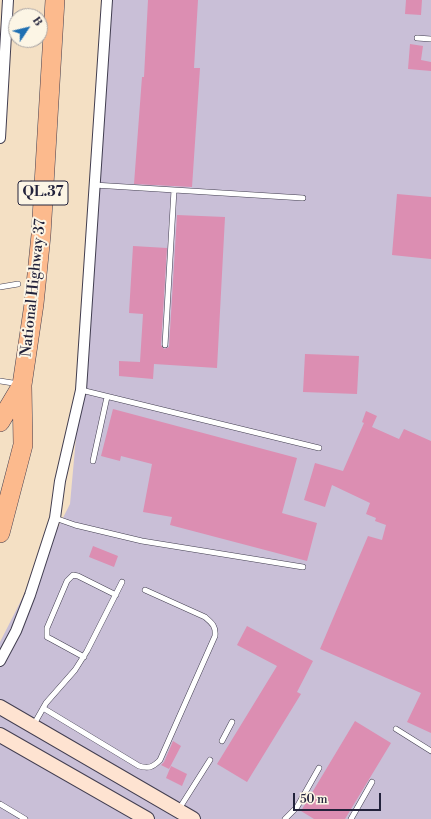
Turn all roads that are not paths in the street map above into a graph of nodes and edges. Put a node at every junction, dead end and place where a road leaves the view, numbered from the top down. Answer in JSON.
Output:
{"nodes":[{"id":1,"x":8,"y":0,"type":"edge"},
{"id":2,"x":55,"y":0,"type":"edge"},
{"id":3,"x":107,"y":0,"type":"edge"},
{"id":4,"x":418,"y":38,"type":"dead end"},
{"id":5,"x":431,"y":39,"type":"edge"},
{"id":6,"x":0,"y":138,"type":"edge"},
{"id":7,"x":93,"y":185,"type":"junction"},
{"id":8,"x":174,"y":190,"type":"junction"},
{"id":9,"x":303,"y":198,"type":"dead end"},
{"id":10,"x":18,"y":284,"type":"dead end"},
{"id":11,"x":0,"y":287,"type":"edge"},
{"id":12,"x":165,"y":345,"type":"dead end"},
{"id":13,"x":0,"y":382,"type":"edge"},
{"id":14,"x":22,"y":385,"type":"junction"},
{"id":15,"x":80,"y":390,"type":"junction"},
{"id":16,"x":107,"y":397,"type":"junction"},
{"id":17,"x":0,"y":422,"type":"edge"},
{"id":18,"x":319,"y":448,"type":"dead end"},
{"id":19,"x":94,"y":461,"type":"dead end"},
{"id":20,"x":55,"y":518,"type":"junction"},
{"id":21,"x":0,"y":533,"type":"edge"},
{"id":22,"x":303,"y":567,"type":"dead end"},
{"id":23,"x":122,"y":582,"type":"dead end"},
{"id":24,"x":145,"y":590,"type":"dead end"},
{"id":25,"x":116,"y":595,"type":"junction"},
{"id":26,"x":84,"y":657,"type":"junction"},
{"id":27,"x":0,"y":661,"type":"edge"},
{"id":28,"x":0,"y":707,"type":"edge"},
{"id":29,"x":43,"y":708,"type":"junction"},
{"id":30,"x":232,"y":722,"type":"dead end"},
{"id":31,"x":33,"y":727,"type":"junction"},
{"id":32,"x":396,"y":729,"type":"dead end"},
{"id":33,"x":0,"y":735,"type":"edge"},
{"id":34,"x":222,"y":741,"type":"dead end"},
{"id":35,"x":22,"y":747,"type":"junction"},
{"id":36,"x":431,"y":751,"type":"edge"},
{"id":37,"x":210,"y":760,"type":"dead end"},
{"id":38,"x":319,"y":768,"type":"dead end"},
{"id":39,"x":372,"y":782,"type":"dead end"},
{"id":40,"x":0,"y":804,"type":"edge"},
{"id":41,"x":176,"y":815,"type":"edge"},
{"id":42,"x":25,"y":819,"type":"edge"},
{"id":43,"x":147,"y":819,"type":"edge"},
{"id":44,"x":193,"y":819,"type":"edge"},
{"id":45,"x":285,"y":819,"type":"edge"},
{"id":46,"x":351,"y":819,"type":"edge"}],
"edges":[{"from":1,"to":6,"type":"street"},
{"from":2,"to":14,"type":"highway","name":"National Highway 37","number":"QL.37"},
{"from":3,"to":7,"type":"street"},
{"from":4,"to":5,"type":"lane"},
{"from":7,"to":8,"type":"lane"},
{"from":7,"to":15,"type":"street"},
{"from":8,"to":9,"type":"lane"},
{"from":8,"to":12,"type":"lane"},
{"from":10,"to":11,"type":"lane"},
{"from":13,"to":14,"type":"lane"},
{"from":14,"to":17,"type":"highway","name":"National Highway 37","number":"QL.37"},
{"from":14,"to":21,"type":"highway","name":"National Highway 37","number":"QL.37"},
{"from":15,"to":16,"type":"lane"},
{"from":15,"to":20,"type":"street"},
{"from":16,"to":18,"type":"lane"},
{"from":16,"to":19,"type":"lane"},
{"from":20,"to":22,"type":"lane"},
{"from":20,"to":27,"type":"street"},
{"from":23,"to":25,"type":"lane"},
{"from":24,"to":29,"type":"lane"},
{"from":25,"to":26,"type":"lane"},
{"from":25,"to":26,"type":"lane"},
{"from":26,"to":29,"type":"lane"},
{"from":28,"to":31,"type":"street"},
{"from":29,"to":31,"type":"lane"},
{"from":30,"to":34,"type":"lane"},
{"from":31,"to":35,"type":"street"},
{"from":31,"to":41,"type":"street"},
{"from":32,"to":36,"type":"lane"},
{"from":33,"to":35,"type":"street"},
{"from":35,"to":43,"type":"street"},
{"from":37,"to":41,"type":"lane"},
{"from":38,"to":45,"type":"lane"},
{"from":39,"to":46,"type":"lane"},
{"from":40,"to":42,"type":"lane"},
{"from":41,"to":44,"type":"street"}]}
